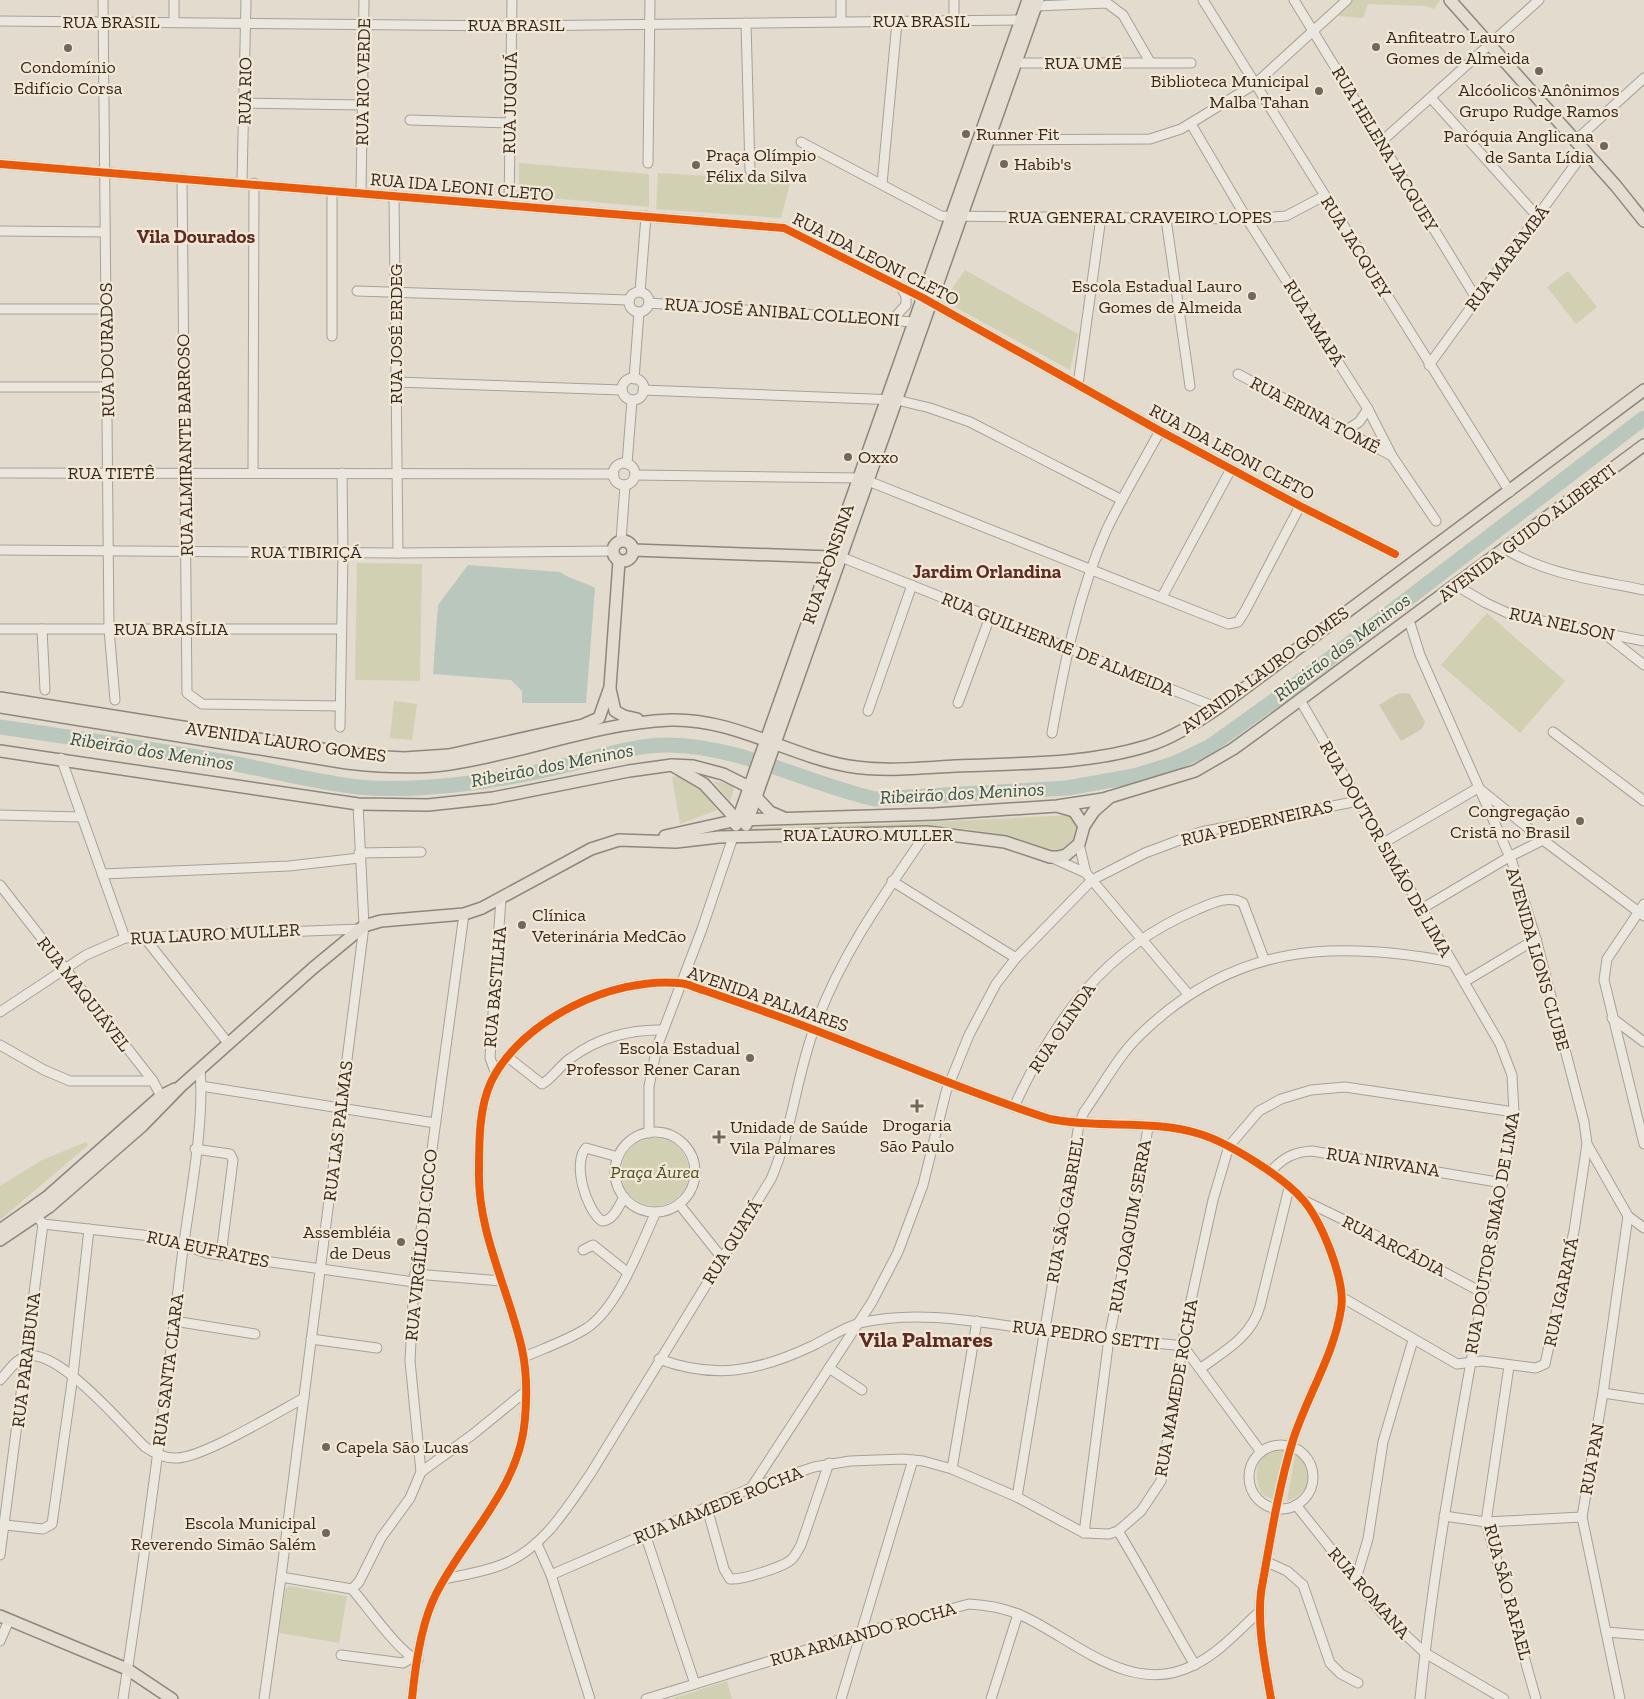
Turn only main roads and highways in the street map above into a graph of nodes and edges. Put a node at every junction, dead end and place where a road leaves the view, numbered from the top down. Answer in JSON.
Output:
{"nodes":[{"id":1,"x":1450,"y":0,"type":"edge"},
{"id":2,"x":1034,"y":2,"type":"edge"},
{"id":3,"x":1026,"y":20,"type":"junction"},
{"id":4,"x":956,"y":217,"type":"junction"},
{"id":5,"x":1644,"y":221,"type":"edge"},
{"id":6,"x":927,"y":301,"type":"junction"},
{"id":7,"x":1644,"y":390,"type":"edge"},
{"id":8,"x":892,"y":400,"type":"junction"},
{"id":9,"x":1644,"y":445,"type":"edge"},
{"id":10,"x":633,"y":550,"type":"junction"},
{"id":11,"x":836,"y":557,"type":"junction"},
{"id":12,"x":620,"y":561,"type":"junction"},
{"id":13,"x":610,"y":687,"type":"junction"},
{"id":14,"x":0,"y":698,"type":"edge"},
{"id":15,"x":0,"y":707,"type":"edge"},
{"id":16,"x":646,"y":721,"type":"junction"},
{"id":17,"x":769,"y":746,"type":"junction"},
{"id":18,"x":0,"y":751,"type":"edge"},
{"id":19,"x":672,"y":765,"type":"junction"},
{"id":20,"x":753,"y":792,"type":"junction"},
{"id":21,"x":1110,"y":797,"type":"junction"},
{"id":22,"x":1057,"y":806,"type":"junction"},
{"id":23,"x":743,"y":820,"type":"junction"},
{"id":24,"x":788,"y":820,"type":"junction"},
{"id":25,"x":1084,"y":826,"type":"junction"},
{"id":26,"x":738,"y":837,"type":"junction"},
{"id":27,"x":631,"y":840,"type":"junction"},
{"id":28,"x":163,"y":1100,"type":"junction"},
{"id":29,"x":0,"y":1230,"type":"edge"},
{"id":30,"x":0,"y":1240,"type":"edge"},
{"id":31,"x":4,"y":1618,"type":"edge"},
{"id":32,"x":172,"y":1699,"type":"edge"}],
"edges":[{"from":1,"to":5,"type":"main road"},
{"from":2,"to":3,"type":"main road","name":"RUA AFONSINA"},
{"from":3,"to":4,"type":"main road","name":"RUA AFONSINA"},
{"from":3,"to":4,"type":"main road","name":"RUA AFONSINA"},
{"from":4,"to":6,"type":"main road","name":"RUA AFONSINA"},
{"from":6,"to":8,"type":"main road","name":"RUA AFONSINA"},
{"from":6,"to":8,"type":"main road","name":"RUA AFONSINA"},
{"from":7,"to":17,"type":"main road","name":"AVENIDA LAURO GOMES"},
{"from":8,"to":11,"type":"main road","name":"RUA AFONSINA"},
{"from":9,"to":21,"type":"main road","name":"AVENIDA GUIDO ALIBERTI"},
{"from":10,"to":11,"type":"main road","name":"RUA GUILHERME DE ALMEIDA"},
{"from":10,"to":12,"type":"main road"},
{"from":10,"to":12,"type":"main road"},
{"from":11,"to":17,"type":"main road","name":"RUA AFONSINA"},
{"from":12,"to":13,"type":"main road"},
{"from":13,"to":14,"type":"main road","name":"AVENIDA LAURO GOMES"},
{"from":13,"to":16,"type":"main road","name":"AVENIDA LAURO GOMES"},
{"from":15,"to":16,"type":"main road","name":"AVENIDA LAURO GOMES"},
{"from":16,"to":17,"type":"main road","name":"AVENIDA LAURO GOMES"},
{"from":17,"to":20,"type":"main road","name":"RUA AFONSINA"},
{"from":18,"to":19,"type":"main road"},
{"from":19,"to":20,"type":"main road"},
{"from":19,"to":23,"type":"main road"},
{"from":20,"to":23,"type":"main road","name":"RUA AFONSINA"},
{"from":20,"to":24,"type":"main road"},
{"from":21,"to":22,"type":"main road","name":"RUA LAURO MULLER"},
{"from":21,"to":25,"type":"main road"},
{"from":22,"to":24,"type":"main road","name":"RUA LAURO MULLER"},
{"from":22,"to":25,"type":"main road"},
{"from":23,"to":24,"type":"main road","name":"RUA LAURO MULLER"},
{"from":23,"to":26,"type":"main road","name":"RUA AFONSINA"},
{"from":23,"to":27,"type":"main road","name":"RUA LAURO MULLER"},
{"from":25,"to":26,"type":"main road","name":"RUA LAURO MULLER"},
{"from":26,"to":27,"type":"main road","name":"RUA LAURO MULLER"},
{"from":27,"to":28,"type":"main road","name":"RUA LAURO MULLER"},
{"from":28,"to":29,"type":"main road"},
{"from":28,"to":30,"type":"main road"},
{"from":31,"to":32,"type":"main road"}]}
